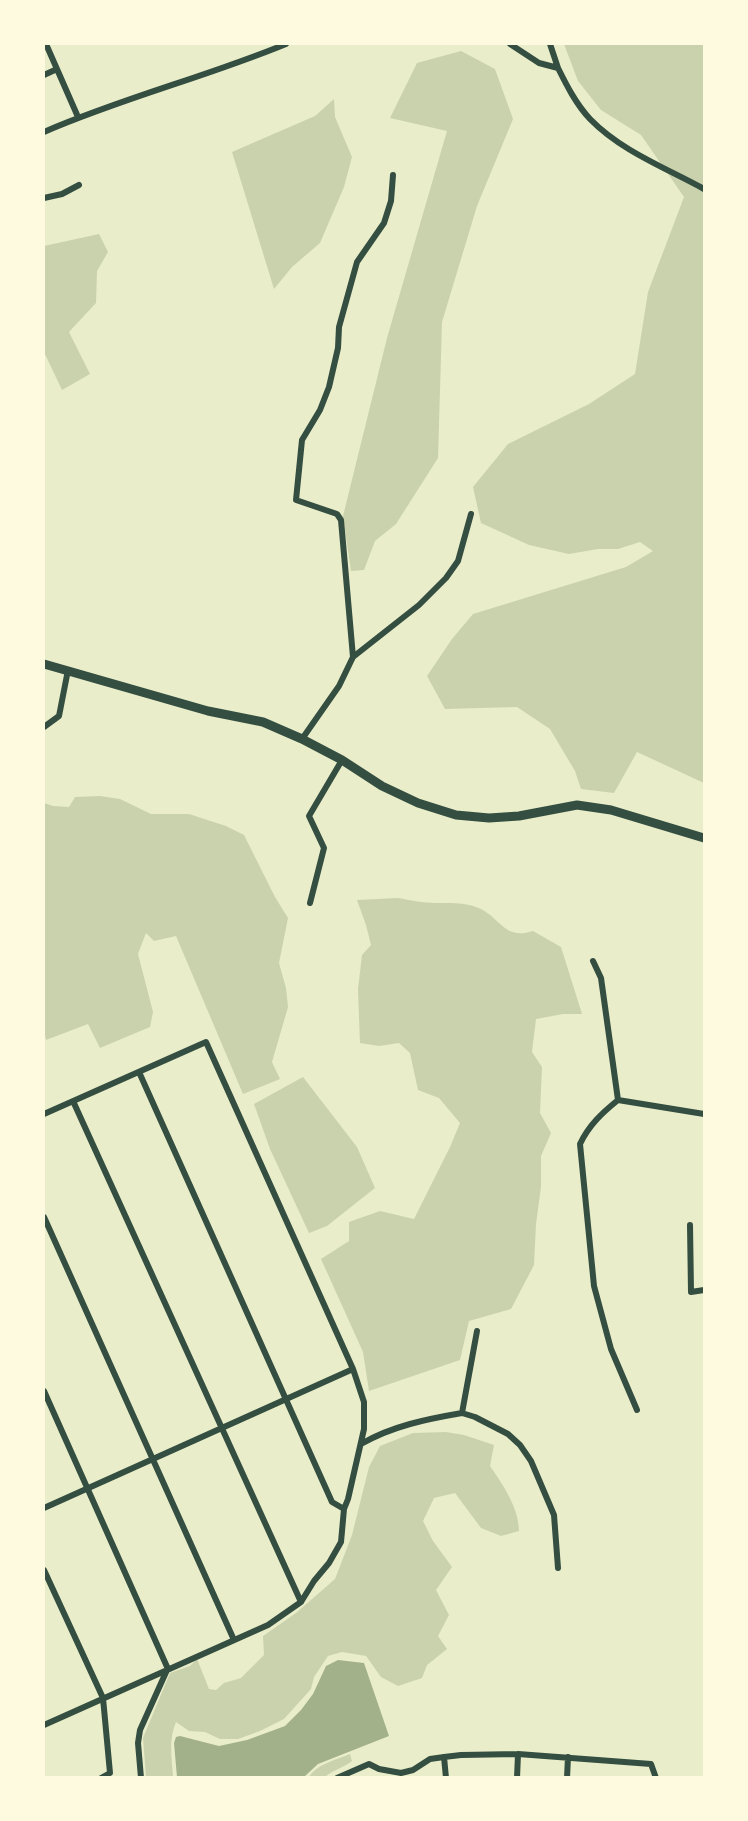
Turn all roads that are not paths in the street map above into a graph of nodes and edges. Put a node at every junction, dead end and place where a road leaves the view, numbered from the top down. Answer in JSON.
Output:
{"nodes":[{"id":1,"x":46,"y":44,"type":"edge"},
{"id":2,"x":283,"y":44,"type":"edge"},
{"id":3,"x":510,"y":44,"type":"edge"},
{"id":4,"x":550,"y":44,"type":"edge"},
{"id":5,"x":558,"y":68,"type":"junction"},
{"id":6,"x":57,"y":69,"type":"junction"},
{"id":7,"x":44,"y":75,"type":"edge"},
{"id":8,"x":78,"y":117,"type":"junction"},
{"id":9,"x":44,"y":132,"type":"edge"},
{"id":10,"x":393,"y":175,"type":"dead end"},
{"id":11,"x":79,"y":185,"type":"dead end"},
{"id":12,"x":705,"y":189,"type":"edge"},
{"id":13,"x":44,"y":198,"type":"edge"},
{"id":14,"x":471,"y":514,"type":"dead end"},
{"id":15,"x":353,"y":657,"type":"junction"},
{"id":16,"x":44,"y":664,"type":"edge"},
{"id":17,"x":68,"y":670,"type":"junction"},
{"id":18,"x":44,"y":728,"type":"edge"},
{"id":19,"x":302,"y":739,"type":"junction"},
{"id":20,"x":342,"y":760,"type":"junction"},
{"id":21,"x":705,"y":838,"type":"edge"},
{"id":22,"x":310,"y":903,"type":"dead end"},
{"id":23,"x":593,"y":961,"type":"dead end"},
{"id":24,"x":139,"y":1072,"type":"junction"},
{"id":25,"x":618,"y":1100,"type":"junction"},
{"id":26,"x":73,"y":1101,"type":"junction"},
{"id":27,"x":44,"y":1114,"type":"edge"},
{"id":28,"x":705,"y":1114,"type":"edge"},
{"id":29,"x":44,"y":1217,"type":"edge"},
{"id":30,"x":690,"y":1225,"type":"dead end"},
{"id":31,"x":705,"y":1290,"type":"edge"},
{"id":32,"x":477,"y":1331,"type":"dead end"},
{"id":33,"x":353,"y":1369,"type":"junction"},
{"id":34,"x":44,"y":1391,"type":"edge"},
{"id":35,"x":286,"y":1399,"type":"junction"},
{"id":36,"x":637,"y":1410,"type":"dead end"},
{"id":37,"x":462,"y":1413,"type":"junction"},
{"id":38,"x":222,"y":1428,"type":"junction"},
{"id":39,"x":361,"y":1444,"type":"junction"},
{"id":40,"x":153,"y":1460,"type":"junction"},
{"id":41,"x":87,"y":1489,"type":"junction"},
{"id":42,"x":44,"y":1508,"type":"edge"},
{"id":43,"x":344,"y":1509,"type":"junction"},
{"id":44,"x":558,"y":1568,"type":"dead end"},
{"id":45,"x":44,"y":1570,"type":"edge"},
{"id":46,"x":301,"y":1602,"type":"junction"},
{"id":47,"x":234,"y":1640,"type":"junction"},
{"id":48,"x":168,"y":1669,"type":"junction"},
{"id":49,"x":103,"y":1698,"type":"junction"},
{"id":50,"x":44,"y":1725,"type":"edge"},
{"id":51,"x":518,"y":1754,"type":"junction"},
{"id":52,"x":444,"y":1757,"type":"junction"},
{"id":53,"x":568,"y":1757,"type":"junction"},
{"id":54,"x":380,"y":1769,"type":"junction"},
{"id":55,"x":101,"y":1778,"type":"edge"},
{"id":56,"x":141,"y":1778,"type":"edge"},
{"id":57,"x":337,"y":1778,"type":"edge"},
{"id":58,"x":380,"y":1778,"type":"edge"},
{"id":59,"x":446,"y":1778,"type":"edge"},
{"id":60,"x":517,"y":1778,"type":"edge"},
{"id":61,"x":567,"y":1778,"type":"edge"},
{"id":62,"x":656,"y":1778,"type":"edge"}],
"edges":[{"from":1,"to":6,"type":"street"},
{"from":2,"to":8,"type":"street"},
{"from":3,"to":5,"type":"street"},
{"from":4,"to":5,"type":"street"},
{"from":5,"to":12,"type":"street"},
{"from":6,"to":7,"type":"street"},
{"from":6,"to":8,"type":"street"},
{"from":8,"to":9,"type":"street"},
{"from":10,"to":15,"type":"street"},
{"from":11,"to":13,"type":"street"},
{"from":14,"to":15,"type":"street"},
{"from":15,"to":19,"type":"street"},
{"from":16,"to":17,"type":"street"},
{"from":17,"to":18,"type":"street"},
{"from":17,"to":19,"type":"street"},
{"from":19,"to":20,"type":"street"},
{"from":20,"to":21,"type":"street"},
{"from":20,"to":22,"type":"street"},
{"from":23,"to":25,"type":"street"},
{"from":24,"to":26,"type":"street"},
{"from":24,"to":33,"type":"street"},
{"from":24,"to":35,"type":"street"},
{"from":25,"to":28,"type":"street"},
{"from":25,"to":36,"type":"street"},
{"from":26,"to":27,"type":"street"},
{"from":26,"to":38,"type":"street"},
{"from":29,"to":40,"type":"street"},
{"from":30,"to":31,"type":"street"},
{"from":32,"to":37,"type":"street"},
{"from":33,"to":35,"type":"street"},
{"from":33,"to":39,"type":"street"},
{"from":34,"to":41,"type":"street"},
{"from":35,"to":38,"type":"street"},
{"from":35,"to":43,"type":"street"},
{"from":37,"to":39,"type":"street"},
{"from":37,"to":44,"type":"street"},
{"from":38,"to":40,"type":"street"},
{"from":38,"to":46,"type":"street"},
{"from":39,"to":43,"type":"street"},
{"from":40,"to":41,"type":"street"},
{"from":40,"to":47,"type":"street"},
{"from":41,"to":42,"type":"street"},
{"from":41,"to":48,"type":"street"},
{"from":43,"to":46,"type":"street"},
{"from":45,"to":49,"type":"street"},
{"from":46,"to":47,"type":"street"},
{"from":47,"to":48,"type":"street"},
{"from":48,"to":49,"type":"street"},
{"from":48,"to":56,"type":"street"},
{"from":49,"to":50,"type":"street"},
{"from":49,"to":55,"type":"street"},
{"from":51,"to":52,"type":"street"},
{"from":51,"to":53,"type":"street"},
{"from":51,"to":60,"type":"street"},
{"from":52,"to":54,"type":"street"},
{"from":52,"to":59,"type":"street"},
{"from":53,"to":61,"type":"street"},
{"from":53,"to":62,"type":"street"},
{"from":54,"to":57,"type":"street"},
{"from":54,"to":58,"type":"street"}]}
